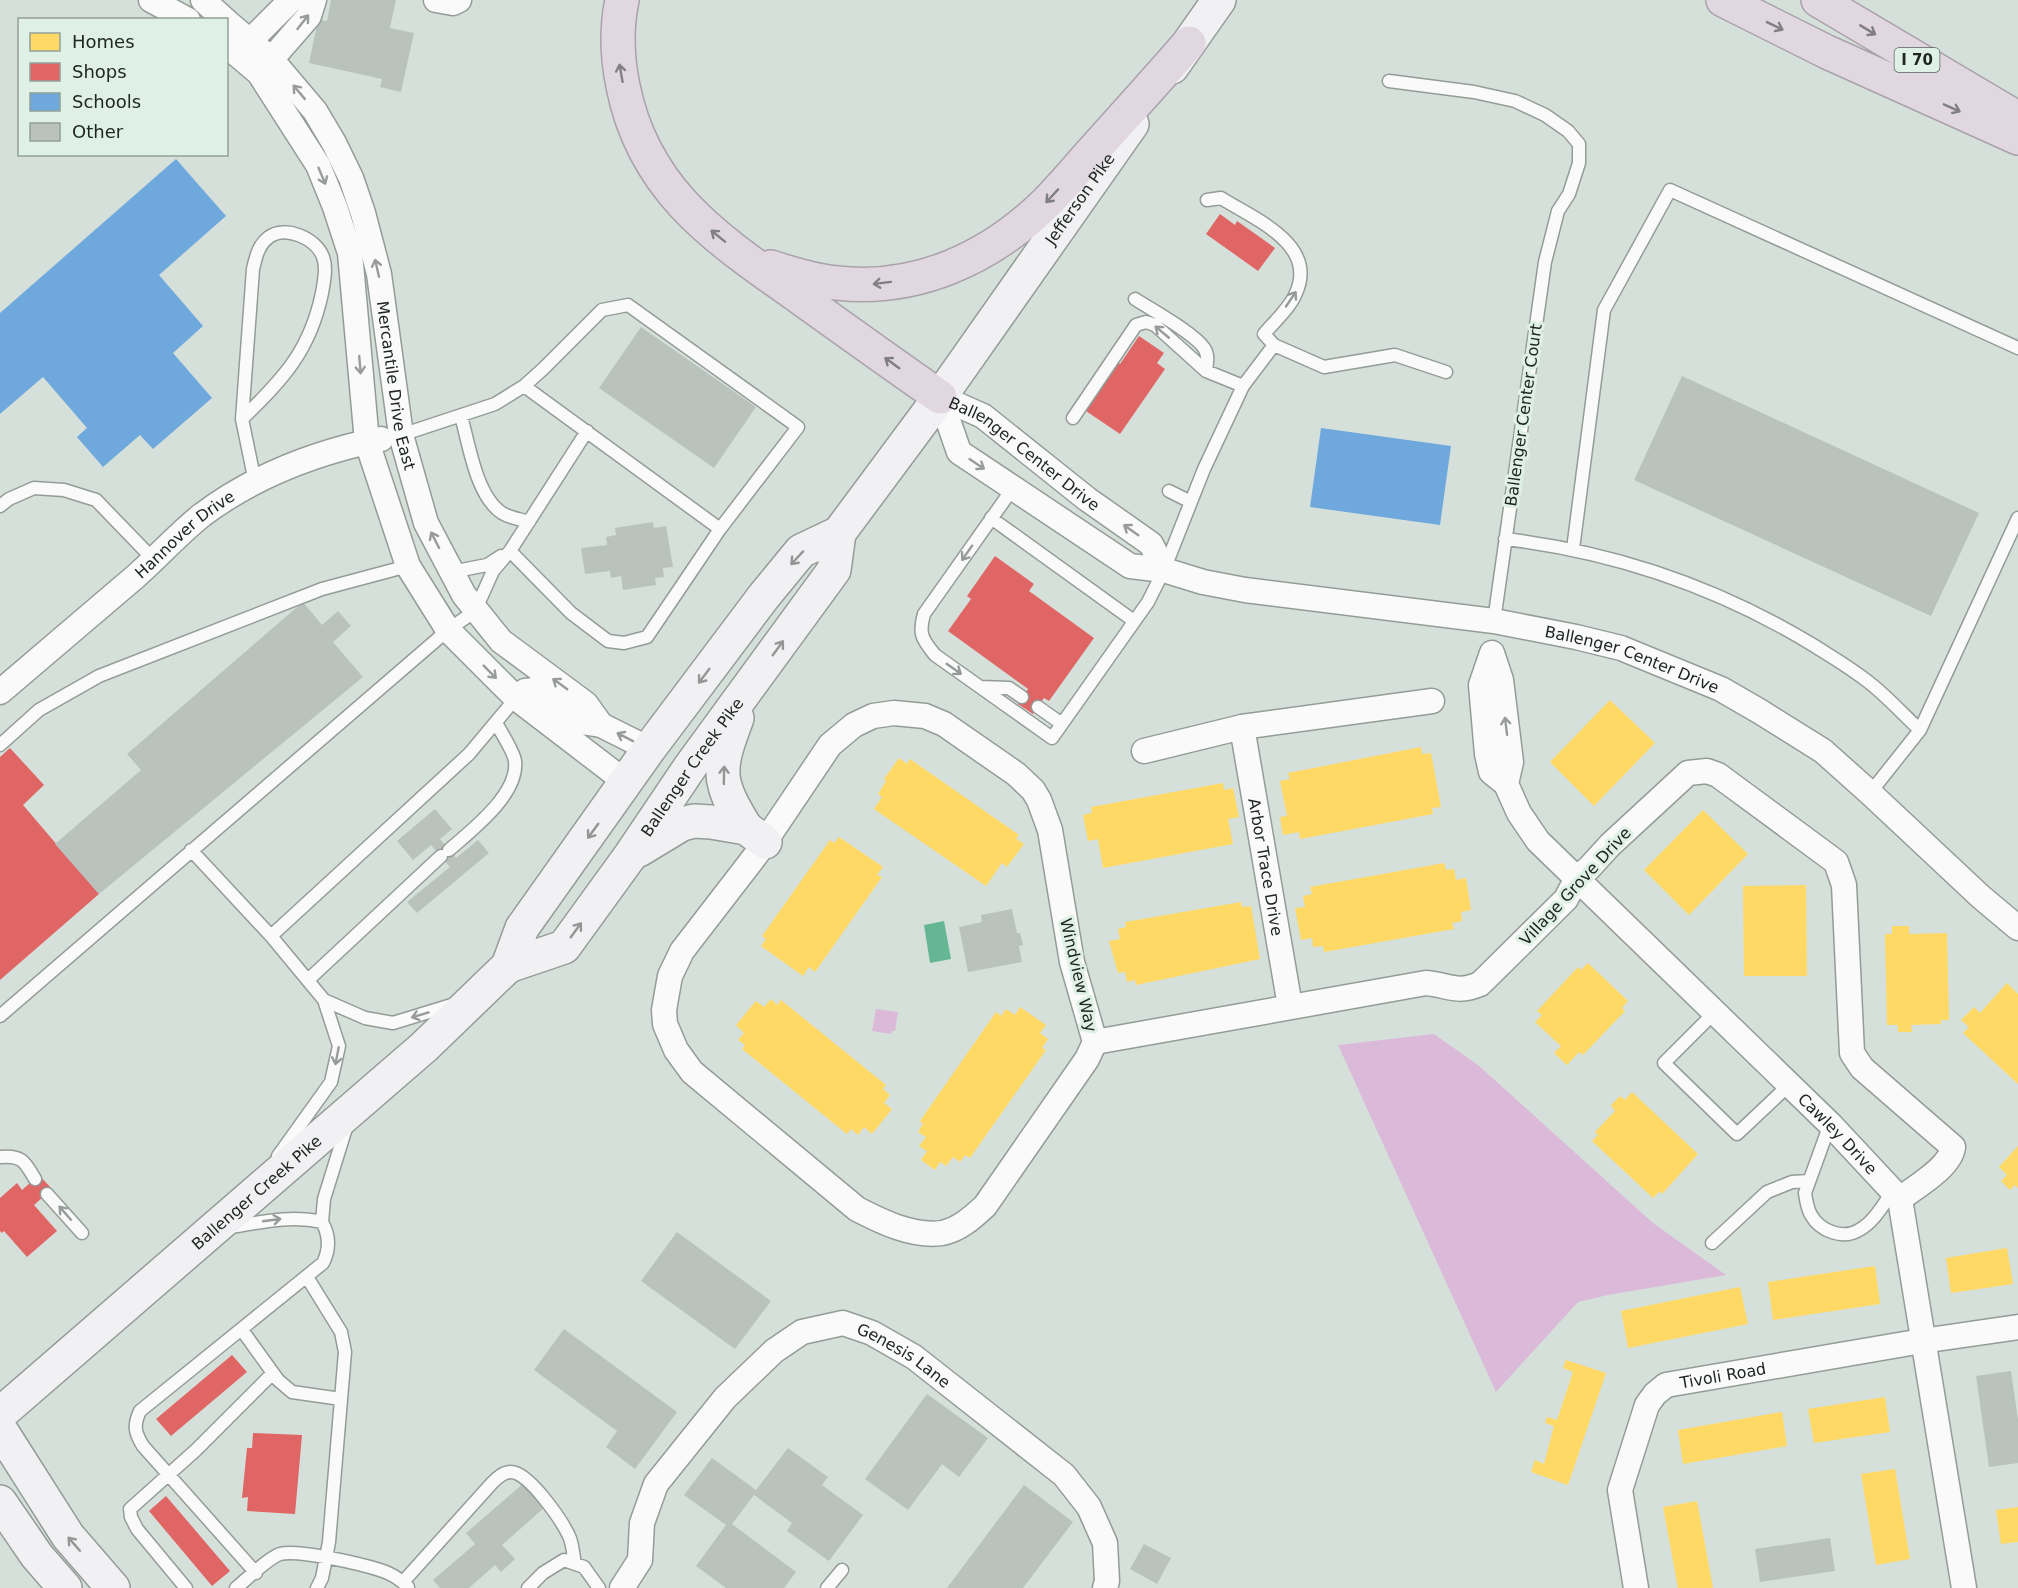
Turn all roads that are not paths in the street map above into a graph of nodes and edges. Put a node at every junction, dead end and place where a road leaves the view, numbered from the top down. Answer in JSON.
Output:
{"nodes":[{"id":1,"x":151,"y":0,"type":"edge"},
{"id":2,"x":203,"y":0,"type":"edge"},
{"id":3,"x":291,"y":0,"type":"edge"},
{"id":4,"x":314,"y":0,"type":"edge"},
{"id":5,"x":436,"y":0,"type":"edge"},
{"id":6,"x":459,"y":0,"type":"edge"},
{"id":7,"x":622,"y":0,"type":"edge"},
{"id":8,"x":1219,"y":0,"type":"edge"},
{"id":9,"x":1723,"y":0,"type":"edge"},
{"id":10,"x":1818,"y":0,"type":"edge"},
{"id":11,"x":184,"y":18,"type":"edge"},
{"id":12,"x":224,"y":18,"type":"edge"},
{"id":13,"x":228,"y":24,"type":"edge"},
{"id":14,"x":1189,"y":44,"type":"junction"},
{"id":15,"x":239,"y":47,"type":"edge"},
{"id":16,"x":265,"y":66,"type":"junction"},
{"id":17,"x":1389,"y":81,"type":"dead end"},
{"id":18,"x":2018,"y":118,"type":"edge"},
{"id":19,"x":2018,"y":138,"type":"edge"},
{"id":20,"x":1207,"y":200,"type":"dead end"},
{"id":21,"x":747,"y":260,"type":"junction"},
{"id":22,"x":1135,"y":299,"type":"dead end"},
{"id":23,"x":1274,"y":345,"type":"junction"},
{"id":24,"x":2018,"y":348,"type":"edge"},
{"id":25,"x":1206,"y":371,"type":"junction"},
{"id":26,"x":1446,"y":372,"type":"dead end"},
{"id":27,"x":524,"y":386,"type":"junction"},
{"id":28,"x":1243,"y":386,"type":"junction"},
{"id":29,"x":940,"y":398,"type":"junction"},
{"id":30,"x":461,"y":416,"type":"junction"},
{"id":31,"x":242,"y":418,"type":"junction"},
{"id":32,"x":1073,"y":418,"type":"dead end"},
{"id":33,"x":587,"y":431,"type":"junction"},
{"id":34,"x":401,"y":435,"type":"junction"},
{"id":35,"x":367,"y":442,"type":"junction"},
{"id":36,"x":255,"y":482,"type":"junction"},
{"id":37,"x":1012,"y":488,"type":"junction"},
{"id":38,"x":1169,"y":491,"type":"dead end"},
{"id":39,"x":1191,"y":502,"type":"junction"},
{"id":40,"x":0,"y":506,"type":"edge"},
{"id":41,"x":991,"y":518,"type":"junction"},
{"id":42,"x":2018,"y":518,"type":"edge"},
{"id":43,"x":529,"y":522,"type":"junction"},
{"id":44,"x":720,"y":529,"type":"junction"},
{"id":45,"x":839,"y":533,"type":"junction"},
{"id":46,"x":1504,"y":539,"type":"junction"},
{"id":47,"x":1573,"y":549,"type":"junction"},
{"id":48,"x":510,"y":551,"type":"junction"},
{"id":49,"x":154,"y":560,"type":"junction"},
{"id":50,"x":408,"y":566,"type":"junction"},
{"id":51,"x":1164,"y":570,"type":"junction"},
{"id":52,"x":451,"y":572,"type":"junction"},
{"id":53,"x":475,"y":611,"type":"junction"},
{"id":54,"x":1134,"y":621,"type":"junction"},
{"id":55,"x":1494,"y":621,"type":"junction"},
{"id":56,"x":448,"y":630,"type":"junction"},
{"id":57,"x":980,"y":687,"type":"junction"},
{"id":58,"x":0,"y":692,"type":"edge"},
{"id":59,"x":744,"y":696,"type":"junction"},
{"id":60,"x":1022,"y":697,"type":"dead end"},
{"id":61,"x":516,"y":698,"type":"junction"},
{"id":62,"x":1432,"y":701,"type":"dead end"},
{"id":63,"x":1038,"y":707,"type":"dead end"},
{"id":64,"x":496,"y":723,"type":"junction"},
{"id":65,"x":1062,"y":724,"type":"junction"},
{"id":66,"x":601,"y":725,"type":"junction"},
{"id":67,"x":1242,"y":727,"type":"junction"},
{"id":68,"x":1920,"y":730,"type":"junction"},
{"id":69,"x":0,"y":745,"type":"edge"},
{"id":70,"x":650,"y":749,"type":"junction"},
{"id":71,"x":1144,"y":751,"type":"dead end"},
{"id":72,"x":627,"y":783,"type":"junction"},
{"id":73,"x":1870,"y":793,"type":"junction"},
{"id":74,"x":755,"y":835,"type":"junction"},
{"id":75,"x":191,"y":850,"type":"junction"},
{"id":76,"x":630,"y":856,"type":"junction"},
{"id":77,"x":1577,"y":878,"type":"junction"},
{"id":78,"x":2018,"y":928,"type":"edge"},
{"id":79,"x":271,"y":936,"type":"junction"},
{"id":80,"x":508,"y":966,"type":"junction"},
{"id":81,"x":308,"y":980,"type":"junction"},
{"id":82,"x":476,"y":997,"type":"junction"},
{"id":83,"x":324,"y":1000,"type":"junction"},
{"id":84,"x":1290,"y":1006,"type":"junction"},
{"id":85,"x":1715,"y":1012,"type":"junction"},
{"id":86,"x":0,"y":1016,"type":"edge"},
{"id":87,"x":1095,"y":1042,"type":"junction"},
{"id":88,"x":1790,"y":1084,"type":"junction"},
{"id":89,"x":351,"y":1111,"type":"junction"},
{"id":90,"x":1830,"y":1124,"type":"junction"},
{"id":91,"x":1,"y":1156,"type":"edge"},
{"id":92,"x":36,"y":1179,"type":"dead end"},
{"id":93,"x":1809,"y":1181,"type":"junction"},
{"id":94,"x":47,"y":1194,"type":"dead end"},
{"id":95,"x":1896,"y":1195,"type":"junction"},
{"id":96,"x":250,"y":1196,"type":"junction"},
{"id":97,"x":322,"y":1222,"type":"junction"},
{"id":98,"x":215,"y":1229,"type":"junction"},
{"id":99,"x":82,"y":1233,"type":"dead end"},
{"id":100,"x":1712,"y":1243,"type":"dead end"},
{"id":101,"x":307,"y":1277,"type":"junction"},
{"id":102,"x":2018,"y":1327,"type":"edge"},
{"id":103,"x":242,"y":1330,"type":"junction"},
{"id":104,"x":1922,"y":1341,"type":"junction"},
{"id":105,"x":273,"y":1373,"type":"junction"},
{"id":106,"x":341,"y":1399,"type":"junction"},
{"id":107,"x":0,"y":1414,"type":"edge"},
{"id":108,"x":0,"y":1429,"type":"edge"},
{"id":109,"x":168,"y":1474,"type":"junction"},
{"id":110,"x":0,"y":1502,"type":"edge"},
{"id":111,"x":326,"y":1558,"type":"junction"},
{"id":112,"x":575,"y":1563,"type":"junction"},
{"id":113,"x":842,"y":1570,"type":"dead end"},
{"id":114,"x":256,"y":1573,"type":"junction"},
{"id":115,"x":406,"y":1585,"type":"edge"},
{"id":116,"x":65,"y":1588,"type":"edge"},
{"id":117,"x":113,"y":1588,"type":"edge"},
{"id":118,"x":186,"y":1588,"type":"edge"},
{"id":119,"x":236,"y":1588,"type":"edge"},
{"id":120,"x":317,"y":1588,"type":"edge"},
{"id":121,"x":528,"y":1588,"type":"edge"},
{"id":122,"x":599,"y":1588,"type":"edge"},
{"id":123,"x":622,"y":1588,"type":"edge"},
{"id":124,"x":827,"y":1588,"type":"edge"},
{"id":125,"x":1105,"y":1588,"type":"edge"},
{"id":126,"x":1636,"y":1588,"type":"edge"},
{"id":127,"x":1964,"y":1588,"type":"edge"}],
"edges":[{"from":1,"to":11,"type":"street"},
{"from":2,"to":12,"type":"street","name":"Mercantile Drive East"},
{"from":3,"to":15,"type":"street"},
{"from":16,"to":4,"type":"street","one_way":true},
{"from":5,"to":6,"type":"street"},
{"from":21,"to":7,"type":"highway","one_way":true},
{"from":8,"to":14,"type":"main road","name":"Jefferson Pike"},
{"from":9,"to":19,"type":"highway","one_way":true},
{"from":10,"to":18,"type":"highway","number":"I 70","one_way":true},
{"from":13,"to":15,"type":"street","name":"Mercantile Drive East"},
{"from":14,"to":21,"type":"highway","one_way":true},
{"from":14,"to":29,"type":"main road","name":"Jefferson Pike"},
{"from":15,"to":16,"type":"street","name":"Mercantile Drive East"},
{"from":34,"to":16,"type":"street","name":"Mercantile Drive East","one_way":true},
{"from":16,"to":35,"type":"street","name":"Mercantile Drive East","one_way":true},
{"from":17,"to":46,"type":"lane","name":"Ballenger Center Court"},
{"from":23,"to":20,"type":"lane","one_way":true},
{"from":29,"to":21,"type":"highway","one_way":true},
{"from":22,"to":25,"type":"lane"},
{"from":23,"to":26,"type":"lane"},
{"from":23,"to":28,"type":"lane"},
{"from":24,"to":47,"type":"lane"},
{"from":25,"to":28,"type":"lane"},
{"from":25,"to":32,"type":"lane","one_way":true},
{"from":27,"to":30,"type":"lane"},
{"from":27,"to":33,"type":"lane"},
{"from":27,"to":44,"type":"lane"},
{"from":28,"to":39,"type":"lane"},
{"from":29,"to":37,"type":"street","name":"Ballenger Center Drive","one_way":true},
{"from":29,"to":45,"type":"main road","name":"Ballenger Creek Pike"},
{"from":51,"to":29,"type":"street","name":"Ballenger Center Drive","one_way":true},
{"from":30,"to":34,"type":"lane"},
{"from":30,"to":43,"type":"lane"},
{"from":31,"to":31,"type":"lane"},
{"from":31,"to":36,"type":"lane"},
{"from":33,"to":43,"type":"lane"},
{"from":33,"to":44,"type":"lane"},
{"from":34,"to":35,"type":"street","name":"Hannover Drive"},
{"from":52,"to":34,"type":"street","name":"Mercantile Drive East","one_way":true},
{"from":35,"to":36,"type":"street","name":"Hannover Drive"},
{"from":35,"to":50,"type":"street","name":"Mercantile Drive East"},
{"from":36,"to":49,"type":"street","name":"Hannover Drive"},
{"from":37,"to":41,"type":"lane"},
{"from":37,"to":51,"type":"street","name":"Ballenger Center Drive"},
{"from":38,"to":39,"type":"lane"},
{"from":39,"to":51,"type":"lane"},
{"from":40,"to":49,"type":"lane"},
{"from":41,"to":54,"type":"lane"},
{"from":41,"to":57,"type":"lane","one_way":true},
{"from":42,"to":68,"type":"lane"},
{"from":43,"to":48,"type":"lane"},
{"from":44,"to":48,"type":"lane"},
{"from":59,"to":45,"type":"main road","name":"Ballenger Creek Pike","one_way":true},
{"from":45,"to":70,"type":"main road","name":"Ballenger Creek Pike","one_way":true},
{"from":46,"to":47,"type":"lane"},
{"from":46,"to":55,"type":"lane","name":"Ballenger Center Court"},
{"from":47,"to":68,"type":"lane"},
{"from":48,"to":52,"type":"lane"},
{"from":48,"to":53,"type":"lane"},
{"from":49,"to":58,"type":"street","name":"Hannover Drive"},
{"from":50,"to":56,"type":"street","name":"Mercantile Drive East"},
{"from":50,"to":69,"type":"lane"},
{"from":51,"to":54,"type":"lane"},
{"from":51,"to":55,"type":"street","name":"Ballenger Center Drive"},
{"from":52,"to":53,"type":"street","name":"Mercantile Drive East"},
{"from":53,"to":56,"type":"lane"},
{"from":66,"to":53,"type":"street","name":"Mercantile Drive East","one_way":true},
{"from":54,"to":65,"type":"lane"},
{"from":55,"to":73,"type":"street","name":"Ballenger Center Drive"},
{"from":55,"to":77,"type":"street","name":"Cawley Drive"},
{"from":56,"to":61,"type":"street","name":"Mercantile Drive East","one_way":true},
{"from":56,"to":75,"type":"lane"},
{"from":57,"to":60,"type":"lane"},
{"from":57,"to":65,"type":"lane"},
{"from":74,"to":59,"type":"main road","one_way":true},
{"from":59,"to":76,"type":"main road","name":"Ballenger Creek Pike"},
{"from":61,"to":64,"type":"lane"},
{"from":61,"to":66,"type":"street","name":"Mercantile Drive East"},
{"from":61,"to":72,"type":"street","name":"Mercantile Drive East"},
{"from":62,"to":67,"type":"street"},
{"from":63,"to":65,"type":"lane"},
{"from":64,"to":79,"type":"lane"},
{"from":64,"to":81,"type":"lane"},
{"from":70,"to":66,"type":"street","name":"Mercantile Drive East","one_way":true},
{"from":67,"to":71,"type":"street"},
{"from":67,"to":84,"type":"street","name":"Arbor Trace Drive"},
{"from":68,"to":73,"type":"lane"},
{"from":70,"to":72,"type":"main road","name":"Ballenger Creek Pike"},
{"from":72,"to":80,"type":"main road","name":"Ballenger Creek Pike","one_way":true},
{"from":73,"to":78,"type":"street","name":"Ballenger Center Drive"},
{"from":74,"to":76,"type":"main road"},
{"from":74,"to":87,"type":"street","name":"Windview Way"},
{"from":74,"to":87,"type":"street","name":"Windview Way"},
{"from":75,"to":79,"type":"lane"},
{"from":75,"to":86,"type":"lane"},
{"from":80,"to":76,"type":"main road","name":"Ballenger Creek Pike","one_way":true},
{"from":77,"to":84,"type":"street","name":"Village Grove Drive"},
{"from":77,"to":85,"type":"street","name":"Cawley Drive"},
{"from":77,"to":95,"type":"street","name":"Village Grove Drive"},
{"from":79,"to":81,"type":"lane"},
{"from":80,"to":82,"type":"main road","name":"Ballenger Creek Pike"},
{"from":81,"to":83,"type":"lane"},
{"from":82,"to":83,"type":"lane","one_way":true},
{"from":82,"to":89,"type":"main road","name":"Ballenger Creek Pike"},
{"from":83,"to":96,"type":"lane","one_way":true},
{"from":84,"to":87,"type":"street","name":"Village Grove Drive"},
{"from":85,"to":88,"type":"street","name":"Cawley Drive"},
{"from":85,"to":88,"type":"lane"},
{"from":88,"to":90,"type":"street","name":"Cawley Drive"},
{"from":89,"to":96,"type":"main road","name":"Ballenger Creek Pike"},
{"from":89,"to":97,"type":"lane"},
{"from":90,"to":93,"type":"lane"},
{"from":90,"to":95,"type":"street","name":"Cawley Drive"},
{"from":91,"to":92,"type":"lane"},
{"from":93,"to":95,"type":"lane"},
{"from":93,"to":100,"type":"lane"},
{"from":99,"to":94,"type":"lane","one_way":true},
{"from":95,"to":104,"type":"street"},
{"from":96,"to":98,"type":"main road","name":"Ballenger Creek Pike"},
{"from":98,"to":97,"type":"lane","one_way":true},
{"from":97,"to":101,"type":"lane"},
{"from":98,"to":107,"type":"main road","name":"Ballenger Creek Pike"},
{"from":101,"to":103,"type":"lane"},
{"from":101,"to":106,"type":"lane"},
{"from":102,"to":104,"type":"street","name":"Tivoli Road"},
{"from":103,"to":105,"type":"lane"},
{"from":103,"to":109,"type":"lane"},
{"from":104,"to":126,"type":"street","name":"Tivoli Road"},
{"from":104,"to":127,"type":"street"},
{"from":105,"to":106,"type":"lane"},
{"from":105,"to":109,"type":"lane"},
{"from":106,"to":111,"type":"lane"},
{"from":117,"to":108,"type":"main road","one_way":true},
{"from":109,"to":114,"type":"lane"},
{"from":109,"to":118,"type":"lane"},
{"from":110,"to":116,"type":"main road"},
{"from":111,"to":114,"type":"lane"},
{"from":111,"to":115,"type":"lane"},
{"from":111,"to":120,"type":"lane"},
{"from":112,"to":115,"type":"lane"},
{"from":112,"to":121,"type":"lane"},
{"from":112,"to":122,"type":"lane"},
{"from":113,"to":124,"type":"lane"},
{"from":114,"to":119,"type":"lane"},
{"from":123,"to":125,"type":"street","name":"Genesis Lane"}]}
